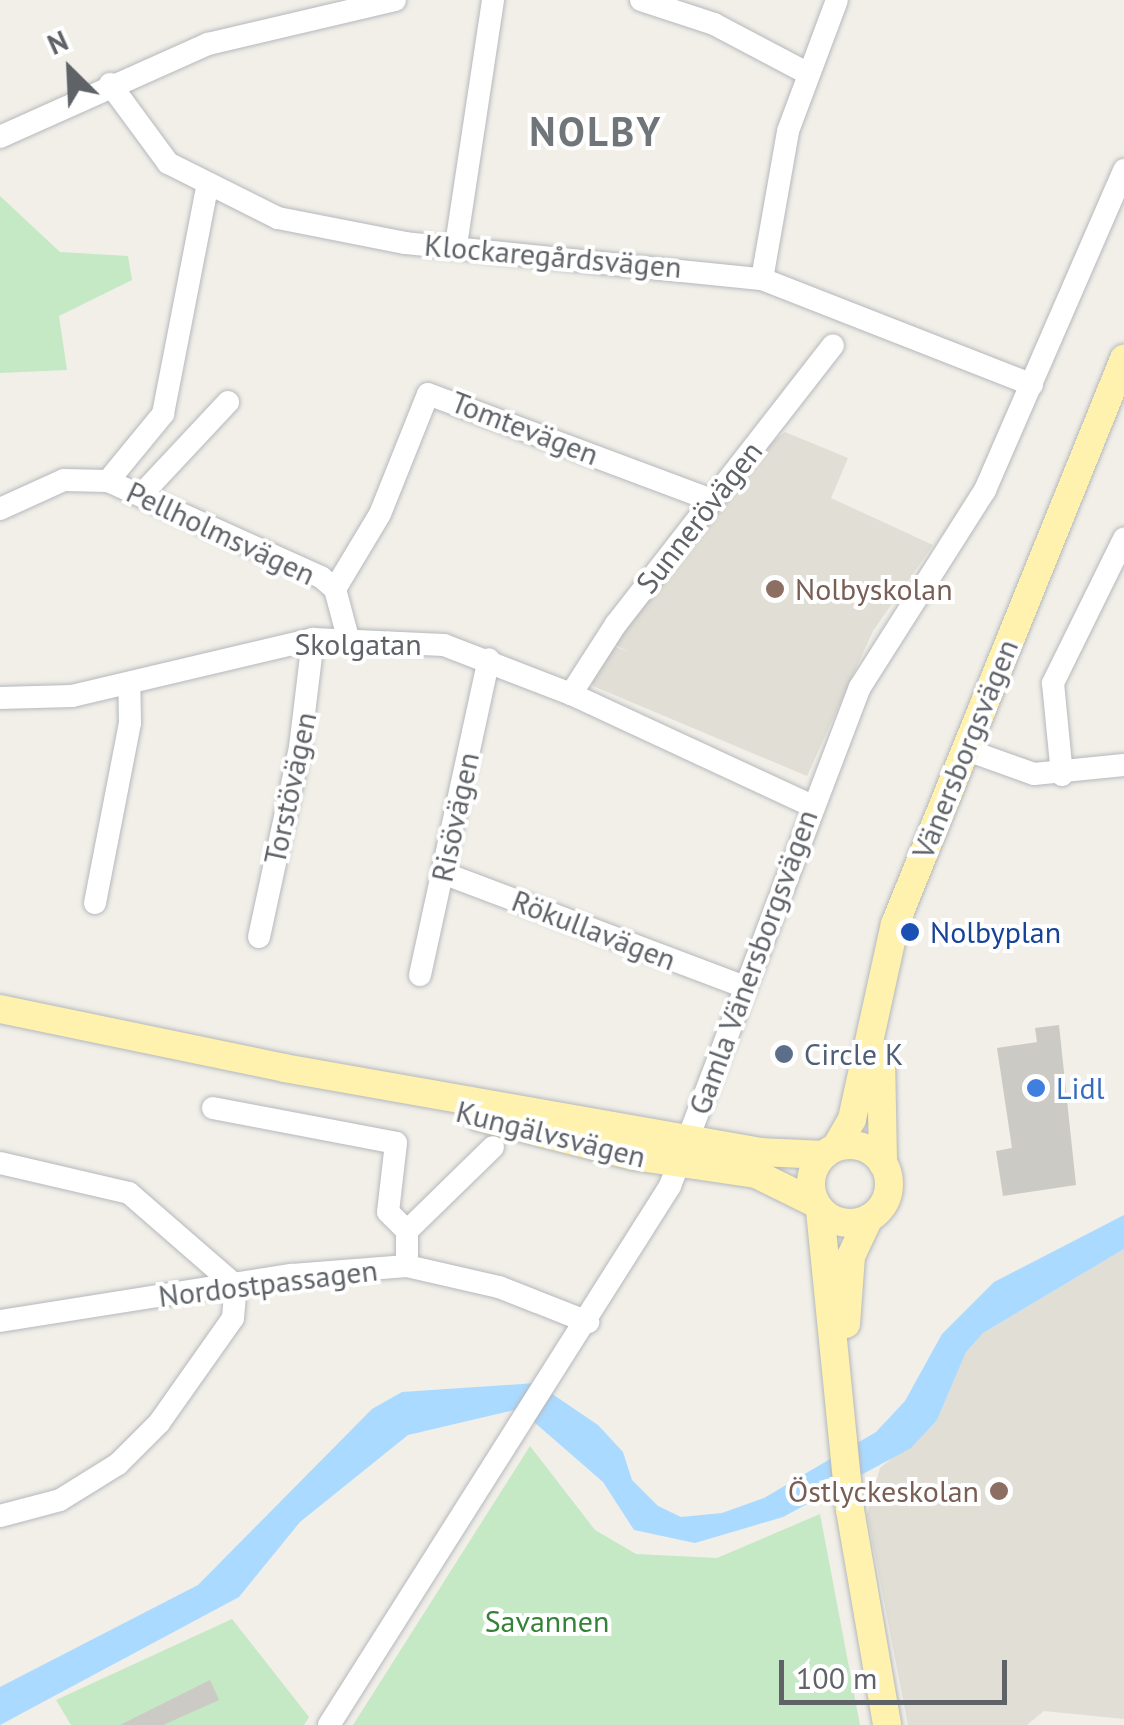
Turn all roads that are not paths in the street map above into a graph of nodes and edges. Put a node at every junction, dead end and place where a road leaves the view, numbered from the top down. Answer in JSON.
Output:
{"nodes":[{"id":1,"x":395,"y":0,"type":"edge"},
{"id":2,"x":493,"y":0,"type":"edge"},
{"id":3,"x":641,"y":0,"type":"edge"},
{"id":4,"x":838,"y":0,"type":"edge"},
{"id":5,"x":807,"y":73,"type":"junction"},
{"id":6,"x":110,"y":84,"type":"junction"},
{"id":7,"x":0,"y":137,"type":"edge"},
{"id":8,"x":1124,"y":170,"type":"edge"},
{"id":9,"x":207,"y":188,"type":"junction"},
{"id":10,"x":456,"y":246,"type":"junction"},
{"id":11,"x":762,"y":279,"type":"junction"},
{"id":12,"x":834,"y":345,"type":"dead end"},
{"id":13,"x":1124,"y":359,"type":"edge"},
{"id":14,"x":1032,"y":385,"type":"junction"},
{"id":15,"x":228,"y":402,"type":"dead end"},
{"id":16,"x":1124,"y":404,"type":"edge"},
{"id":17,"x":108,"y":480,"type":"junction"},
{"id":18,"x":142,"y":494,"type":"junction"},
{"id":19,"x":712,"y":500,"type":"junction"},
{"id":20,"x":0,"y":509,"type":"edge"},
{"id":21,"x":1124,"y":539,"type":"edge"},
{"id":22,"x":335,"y":589,"type":"junction"},
{"id":23,"x":348,"y":638,"type":"junction"},
{"id":24,"x":313,"y":639,"type":"junction"},
{"id":25,"x":489,"y":659,"type":"junction"},
{"id":26,"x":128,"y":684,"type":"junction"},
{"id":27,"x":571,"y":694,"type":"junction"},
{"id":28,"x":0,"y":698,"type":"edge"},
{"id":29,"x":972,"y":752,"type":"junction"},
{"id":30,"x":1124,"y":766,"type":"edge"},
{"id":31,"x":1062,"y":775,"type":"junction"},
{"id":32,"x":810,"y":805,"type":"junction"},
{"id":33,"x":443,"y":873,"type":"junction"},
{"id":34,"x":94,"y":903,"type":"dead end"},
{"id":35,"x":259,"y":937,"type":"dead end"},
{"id":36,"x":420,"y":975,"type":"dead end"},
{"id":37,"x":745,"y":987,"type":"junction"},
{"id":38,"x":0,"y":1009,"type":"edge"},
{"id":39,"x":284,"y":1068,"type":"junction"},
{"id":40,"x":213,"y":1108,"type":"dead end"},
{"id":41,"x":689,"y":1136,"type":"junction"},
{"id":42,"x":493,"y":1147,"type":"dead end"},
{"id":43,"x":830,"y":1151,"type":"junction"},
{"id":44,"x":0,"y":1163,"type":"edge"},
{"id":45,"x":680,"y":1164,"type":"junction"},
{"id":46,"x":884,"y":1164,"type":"junction"},
{"id":47,"x":817,"y":1206,"type":"junction"},
{"id":48,"x":869,"y":1218,"type":"junction"},
{"id":49,"x":407,"y":1231,"type":"junction"},
{"id":50,"x":408,"y":1266,"type":"junction"},
{"id":51,"x":236,"y":1286,"type":"junction"},
{"id":52,"x":0,"y":1321,"type":"edge"},
{"id":53,"x":588,"y":1322,"type":"junction"},
{"id":54,"x":841,"y":1420,"type":"junction"},
{"id":55,"x":0,"y":1516,"type":"edge"},
{"id":56,"x":329,"y":1725,"type":"edge"},
{"id":57,"x":887,"y":1725,"type":"edge"}],
"edges":[{"from":1,"to":6,"type":"street"},
{"from":2,"to":10,"type":"street"},
{"from":3,"to":5,"type":"street"},
{"from":4,"to":5,"type":"street"},
{"from":5,"to":11,"type":"street"},
{"from":6,"to":7,"type":"street"},
{"from":6,"to":9,"type":"street","name":"Klockaregårdsvägen"},
{"from":8,"to":14,"type":"street","name":"Gamla Vänersborgsvägen"},
{"from":9,"to":10,"type":"street","name":"Klockaregårdsvägen"},
{"from":9,"to":17,"type":"street"},
{"from":10,"to":11,"type":"street","name":"Klockaregårdsvägen"},
{"from":11,"to":14,"type":"street","name":"Klockaregårdsvägen"},
{"from":12,"to":19,"type":"street","name":"Sunnerövägen"},
{"from":13,"to":29,"type":"main road","name":"Vänersborgsvägen"},
{"from":14,"to":32,"type":"street","name":"Gamla Vänersborgsvägen"},
{"from":15,"to":18,"type":"street"},
{"from":16,"to":29,"type":"main road","name":"Vänersborgsvägen"},
{"from":17,"to":18,"type":"street","name":"Pellholmsvägen"},
{"from":17,"to":20,"type":"street","name":"Pellholmsvägen"},
{"from":18,"to":22,"type":"street","name":"Pellholmsvägen"},
{"from":19,"to":22,"type":"street","name":"Tomtevägen"},
{"from":19,"to":27,"type":"street","name":"Sunnerövägen"},
{"from":21,"to":31,"type":"street"},
{"from":22,"to":23,"type":"street","name":"Pellholmsvägen"},
{"from":23,"to":24,"type":"street","name":"Skolgatan"},
{"from":23,"to":25,"type":"street","name":"Skolgatan"},
{"from":24,"to":26,"type":"street","name":"Skolgatan"},
{"from":24,"to":35,"type":"street","name":"Torstövägen"},
{"from":25,"to":27,"type":"street","name":"Skolgatan"},
{"from":25,"to":33,"type":"street","name":"Risövägen"},
{"from":26,"to":28,"type":"street","name":"Skolgatan"},
{"from":26,"to":34,"type":"street"},
{"from":27,"to":32,"type":"street","name":"Skolgatan"},
{"from":29,"to":31,"type":"street"},
{"from":29,"to":43,"type":"main road","name":"Vänersborgsvägen"},
{"from":29,"to":46,"type":"main road","name":"Vänersborgsvägen"},
{"from":30,"to":31,"type":"street"},
{"from":32,"to":37,"type":"street","name":"Gamla Vänersborgsvägen"},
{"from":33,"to":36,"type":"street","name":"Risövägen"},
{"from":33,"to":37,"type":"street","name":"Rökullavägen"},
{"from":37,"to":41,"type":"street","name":"Gamla Vänersborgsvägen"},
{"from":38,"to":39,"type":"main road","name":"Kungälvsvägen"},
{"from":39,"to":41,"type":"main road","name":"Kungälvsvägen"},
{"from":39,"to":45,"type":"main road","name":"Kungälvsvägen"},
{"from":40,"to":49,"type":"street"},
{"from":41,"to":43,"type":"main road","name":"Kungälvsvägen"},
{"from":41,"to":45,"type":"street","name":"Gamla Vänersborgsvägen"},
{"from":42,"to":49,"type":"street"},
{"from":43,"to":46,"type":"main road"},
{"from":43,"to":47,"type":"main road"},
{"from":44,"to":51,"type":"street"},
{"from":45,"to":47,"type":"main road","name":"Kungälvsvägen"},
{"from":45,"to":53,"type":"street","name":"Gamla Vänersborgsvägen"},
{"from":46,"to":48,"type":"main road"},
{"from":47,"to":48,"type":"main road"},
{"from":47,"to":54,"type":"main road"},
{"from":48,"to":54,"type":"main road"},
{"from":49,"to":50,"type":"street"},
{"from":50,"to":51,"type":"street","name":"Nordostpassagen"},
{"from":50,"to":53,"type":"street","name":"Nordostpassagen"},
{"from":51,"to":52,"type":"street","name":"Nordostpassagen"},
{"from":51,"to":55,"type":"street"},
{"from":53,"to":56,"type":"street","name":"Gamla Vänersborgsvägen"},
{"from":54,"to":57,"type":"main road"}]}
